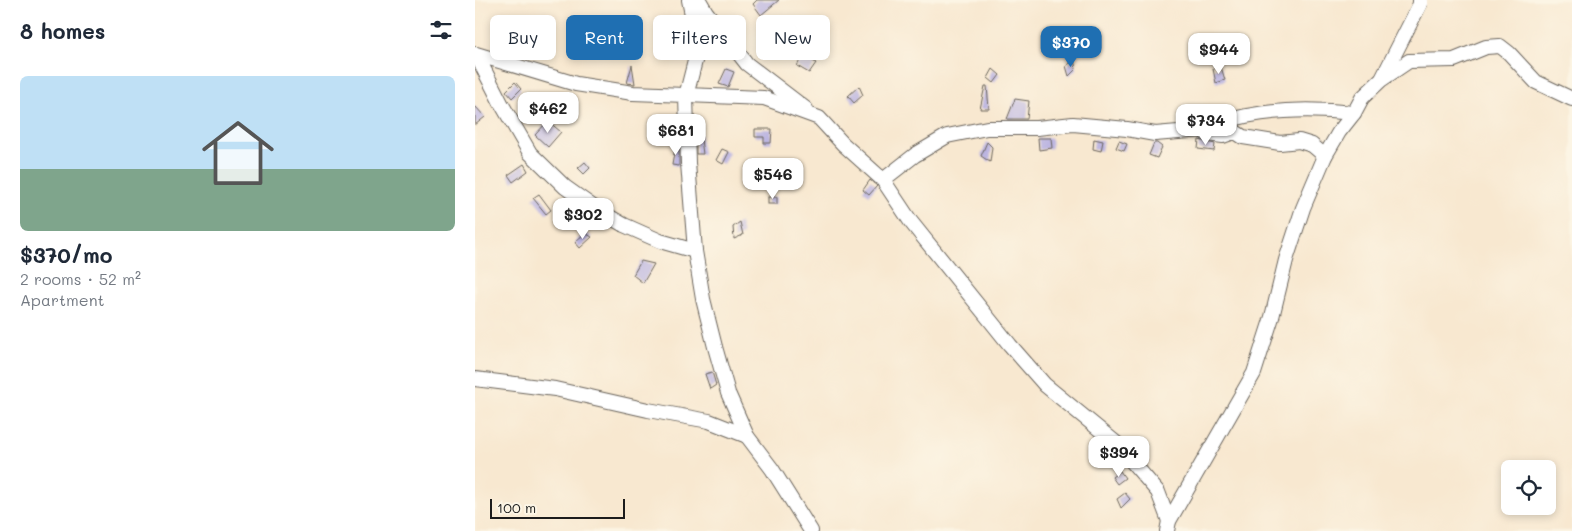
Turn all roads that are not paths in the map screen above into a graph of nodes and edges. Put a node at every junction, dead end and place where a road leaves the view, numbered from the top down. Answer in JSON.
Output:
{"nodes":[{"id":1,"x":689,"y":0,"type":"edge"},
{"id":2,"x":699,"y":0,"type":"edge"},
{"id":3,"x":1420,"y":0,"type":"edge"},
{"id":4,"x":476,"y":54,"type":"edge"},
{"id":5,"x":1381,"y":80,"type":"junction"},
{"id":6,"x":687,"y":96,"type":"junction"},
{"id":7,"x":1572,"y":100,"type":"edge"},
{"id":8,"x":1354,"y":113,"type":"junction"},
{"id":9,"x":819,"y":118,"type":"junction"},
{"id":10,"x":1202,"y":130,"type":"junction"},
{"id":11,"x":1325,"y":156,"type":"junction"},
{"id":12,"x":883,"y":180,"type":"junction"},
{"id":13,"x":695,"y":251,"type":"junction"},
{"id":14,"x":475,"y":380,"type":"edge"},
{"id":15,"x":747,"y":436,"type":"junction"},
{"id":16,"x":1168,"y":526,"type":"edge"},
{"id":17,"x":811,"y":531,"type":"edge"}],
"edges":[{"from":1,"to":6,"type":"street"},
{"from":2,"to":9,"type":"street"},
{"from":3,"to":5,"type":"street"},
{"from":4,"to":6,"type":"street"},
{"from":4,"to":13,"type":"street"},
{"from":5,"to":7,"type":"street"},
{"from":5,"to":8,"type":"street"},
{"from":6,"to":9,"type":"street"},
{"from":6,"to":13,"type":"street"},
{"from":8,"to":10,"type":"street"},
{"from":8,"to":11,"type":"street"},
{"from":9,"to":12,"type":"street"},
{"from":10,"to":11,"type":"street"},
{"from":10,"to":12,"type":"street"},
{"from":11,"to":16,"type":"street"},
{"from":12,"to":16,"type":"street"},
{"from":13,"to":15,"type":"street"},
{"from":14,"to":15,"type":"street"},
{"from":15,"to":17,"type":"street"}]}
